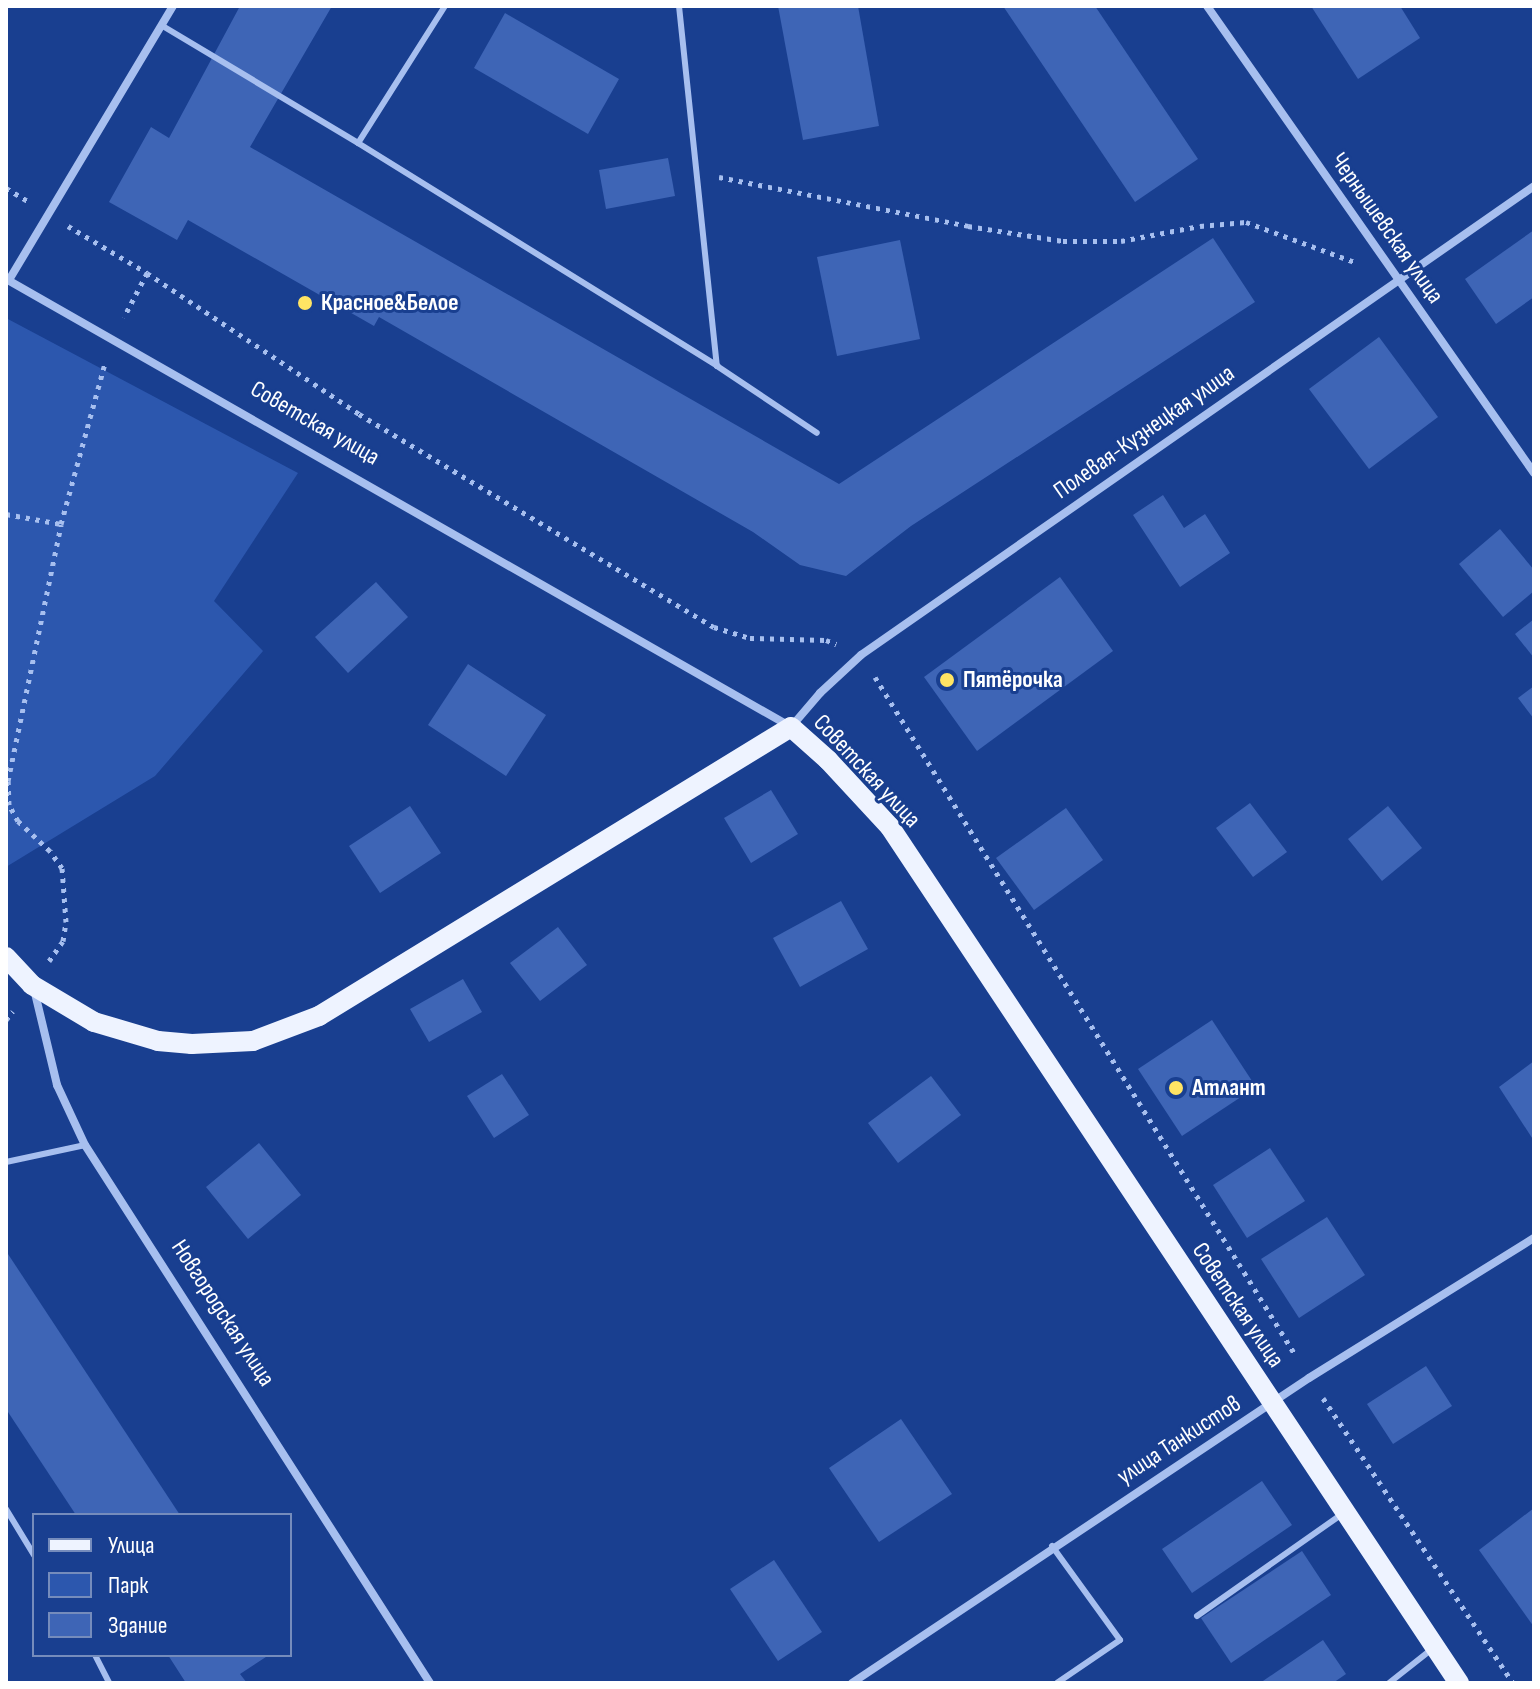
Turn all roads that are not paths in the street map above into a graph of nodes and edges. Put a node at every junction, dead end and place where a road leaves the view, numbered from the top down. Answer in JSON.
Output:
{"nodes":[{"id":1,"x":173,"y":6,"type":"edge"},
{"id":2,"x":445,"y":6,"type":"edge"},
{"id":3,"x":679,"y":6,"type":"edge"},
{"id":4,"x":1207,"y":6,"type":"edge"},
{"id":5,"x":161,"y":25,"type":"junction"},
{"id":6,"x":358,"y":143,"type":"junction"},
{"id":7,"x":1534,"y":186,"type":"edge"},
{"id":8,"x":1397,"y":278,"type":"junction"},
{"id":9,"x":8,"y":280,"type":"edge"},
{"id":10,"x":717,"y":366,"type":"junction"},
{"id":11,"x":817,"y":433,"type":"dead end"},
{"id":12,"x":1534,"y":473,"type":"edge"},
{"id":13,"x":791,"y":727,"type":"junction"},
{"id":14,"x":6,"y":957,"type":"edge"},
{"id":15,"x":32,"y":985,"type":"junction"},
{"id":16,"x":85,"y":1145,"type":"junction"},
{"id":17,"x":6,"y":1162,"type":"edge"},
{"id":18,"x":1534,"y":1238,"type":"edge"},
{"id":19,"x":1272,"y":1403,"type":"junction"},
{"id":20,"x":6,"y":1509,"type":"edge"},
{"id":21,"x":1345,"y":1512,"type":"junction"},
{"id":22,"x":1052,"y":1546,"type":"junction"},
{"id":23,"x":32,"y":1552,"type":"edge"},
{"id":24,"x":1197,"y":1616,"type":"dead end"},
{"id":25,"x":1435,"y":1647,"type":"junction"},
{"id":26,"x":96,"y":1657,"type":"edge"},
{"id":27,"x":109,"y":1683,"type":"edge"},
{"id":28,"x":430,"y":1683,"type":"edge"},
{"id":29,"x":852,"y":1683,"type":"edge"},
{"id":30,"x":1057,"y":1683,"type":"edge"},
{"id":31,"x":1389,"y":1683,"type":"edge"},
{"id":32,"x":1459,"y":1683,"type":"edge"}],
"edges":[{"from":1,"to":5,"type":"street"},
{"from":2,"to":6,"type":"lane"},
{"from":3,"to":10,"type":"lane"},
{"from":4,"to":8,"type":"street","name":"Чернышевская улица"},
{"from":5,"to":6,"type":"lane"},
{"from":5,"to":9,"type":"street"},
{"from":6,"to":10,"type":"lane"},
{"from":7,"to":8,"type":"street","name":"Полевая-Кузнецкая улица"},
{"from":8,"to":12,"type":"street","name":"Чернышевская улица"},
{"from":8,"to":13,"type":"street","name":"Полевая-Кузнецкая улица"},
{"from":9,"to":13,"type":"street","name":"Советская улица"},
{"from":10,"to":11,"type":"lane"},
{"from":13,"to":15,"type":"main road"},
{"from":13,"to":19,"type":"main road","name":"Советская улица"},
{"from":14,"to":15,"type":"main road","name":"Новгородская улица"},
{"from":15,"to":16,"type":"street","name":"Новгородская улица"},
{"from":16,"to":17,"type":"lane"},
{"from":16,"to":28,"type":"street","name":"Новгородская улица"},
{"from":18,"to":19,"type":"street","name":"улица Танкистов"},
{"from":19,"to":21,"type":"main road","name":"Советская улица"},
{"from":19,"to":22,"type":"street","name":"улица Танкистов"},
{"from":20,"to":23,"type":"lane"},
{"from":21,"to":24,"type":"lane"},
{"from":21,"to":25,"type":"main road","name":"Советская улица"},
{"from":22,"to":29,"type":"street","name":"улица Танкистов"},
{"from":22,"to":30,"type":"lane"},
{"from":25,"to":31,"type":"lane"},
{"from":25,"to":32,"type":"main road","name":"Советская улица"},
{"from":26,"to":27,"type":"lane"}]}
